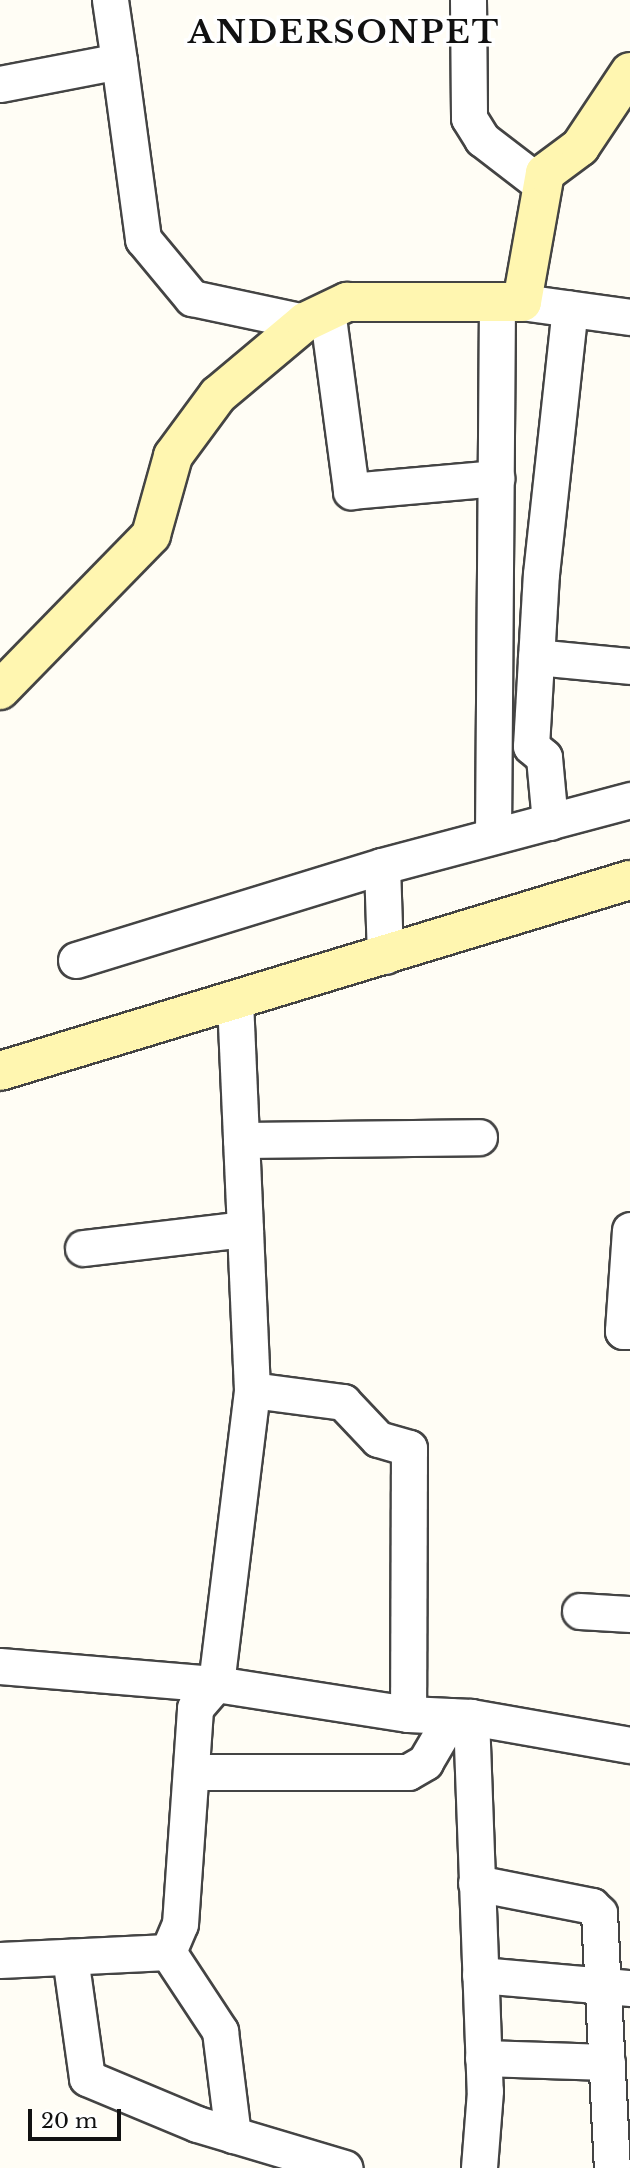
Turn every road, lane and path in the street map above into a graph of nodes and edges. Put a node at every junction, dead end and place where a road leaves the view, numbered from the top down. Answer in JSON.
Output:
{"nodes":[{"id":1,"x":110,"y":0,"type":"edge"},
{"id":2,"x":468,"y":0,"type":"edge"},
{"id":3,"x":119,"y":61,"type":"junction"},
{"id":4,"x":630,"y":72,"type":"edge"},
{"id":5,"x":0,"y":84,"type":"edge"},
{"id":6,"x":543,"y":186,"type":"junction"},
{"id":7,"x":509,"y":303,"type":"junction"},
{"id":8,"x":570,"y":309,"type":"junction"},
{"id":9,"x":316,"y":316,"type":"junction"},
{"id":10,"x":630,"y":317,"type":"edge"},
{"id":11,"x":495,"y":478,"type":"junction"},
{"id":12,"x":536,"y":657,"type":"junction"},
{"id":13,"x":630,"y":666,"type":"edge"},
{"id":14,"x":0,"y":691,"type":"edge"},
{"id":15,"x":630,"y":800,"type":"edge"},
{"id":16,"x":550,"y":822,"type":"junction"},
{"id":17,"x":493,"y":836,"type":"junction"},
{"id":18,"x":382,"y":866,"type":"junction"},
{"id":19,"x":630,"y":880,"type":"edge"},
{"id":20,"x":385,"y":956,"type":"junction"},
{"id":21,"x":76,"y":960,"type":"dead end"},
{"id":22,"x":235,"y":1001,"type":"junction"},
{"id":23,"x":0,"y":1071,"type":"edge"},
{"id":24,"x":479,"y":1138,"type":"dead end"},
{"id":25,"x":241,"y":1140,"type":"junction"},
{"id":26,"x":245,"y":1229,"type":"junction"},
{"id":27,"x":630,"y":1230,"type":"edge"},
{"id":28,"x":83,"y":1248,"type":"dead end"},
{"id":29,"x":630,"y":1331,"type":"edge"},
{"id":30,"x":252,"y":1390,"type":"junction"},
{"id":31,"x":580,"y":1611,"type":"dead end"},
{"id":32,"x":630,"y":1614,"type":"edge"},
{"id":33,"x":0,"y":1666,"type":"edge"},
{"id":34,"x":216,"y":1684,"type":"junction"},
{"id":35,"x":408,"y":1714,"type":"junction"},
{"id":36,"x":461,"y":1716,"type":"junction"},
{"id":37,"x":630,"y":1745,"type":"edge"},
{"id":38,"x":191,"y":1772,"type":"junction"},
{"id":39,"x":476,"y":1883,"type":"junction"},
{"id":40,"x":168,"y":1952,"type":"junction"},
{"id":41,"x":70,"y":1957,"type":"junction"},
{"id":42,"x":0,"y":1960,"type":"edge"},
{"id":43,"x":480,"y":1975,"type":"junction"},
{"id":44,"x":617,"y":1987,"type":"edge"},
{"id":45,"x":483,"y":2057,"type":"junction"},
{"id":46,"x":607,"y":2062,"type":"junction"},
{"id":47,"x":233,"y":2135,"type":"junction"},
{"id":48,"x":345,"y":2168,"type":"edge"},
{"id":49,"x":479,"y":2168,"type":"edge"},
{"id":50,"x":612,"y":2168,"type":"edge"}],
"edges":[{"from":1,"to":3,"type":"street"},
{"from":2,"to":6,"type":"street"},
{"from":3,"to":5,"type":"street"},
{"from":3,"to":9,"type":"street"},
{"from":4,"to":6,"type":"street"},
{"from":6,"to":7,"type":"street"},
{"from":7,"to":8,"type":"street"},
{"from":7,"to":9,"type":"street"},
{"from":7,"to":11,"type":"street"},
{"from":8,"to":10,"type":"street"},
{"from":8,"to":12,"type":"street"},
{"from":9,"to":11,"type":"street"},
{"from":9,"to":14,"type":"street"},
{"from":11,"to":17,"type":"street"},
{"from":12,"to":13,"type":"street"},
{"from":12,"to":16,"type":"street"},
{"from":15,"to":16,"type":"street"},
{"from":16,"to":17,"type":"street"},
{"from":17,"to":18,"type":"street"},
{"from":18,"to":20,"type":"street"},
{"from":18,"to":21,"type":"street"},
{"from":19,"to":20,"type":"street"},
{"from":20,"to":22,"type":"street"},
{"from":22,"to":23,"type":"street"},
{"from":22,"to":25,"type":"street"},
{"from":24,"to":25,"type":"street"},
{"from":25,"to":26,"type":"street"},
{"from":26,"to":28,"type":"street"},
{"from":26,"to":30,"type":"street"},
{"from":27,"to":29,"type":"street"},
{"from":30,"to":34,"type":"street"},
{"from":30,"to":35,"type":"street"},
{"from":31,"to":32,"type":"street"},
{"from":33,"to":34,"type":"street"},
{"from":34,"to":35,"type":"street"},
{"from":34,"to":38,"type":"street"},
{"from":35,"to":36,"type":"street"},
{"from":36,"to":37,"type":"street"},
{"from":36,"to":38,"type":"street"},
{"from":36,"to":39,"type":"street"},
{"from":38,"to":40,"type":"street"},
{"from":39,"to":43,"type":"street"},
{"from":39,"to":44,"type":"street"},
{"from":40,"to":41,"type":"street"},
{"from":40,"to":47,"type":"street"},
{"from":41,"to":42,"type":"street"},
{"from":41,"to":47,"type":"street"},
{"from":43,"to":44,"type":"street"},
{"from":43,"to":45,"type":"street"},
{"from":44,"to":46,"type":"street"},
{"from":45,"to":46,"type":"street"},
{"from":45,"to":49,"type":"street"},
{"from":46,"to":50,"type":"street"},
{"from":47,"to":48,"type":"street"}]}
